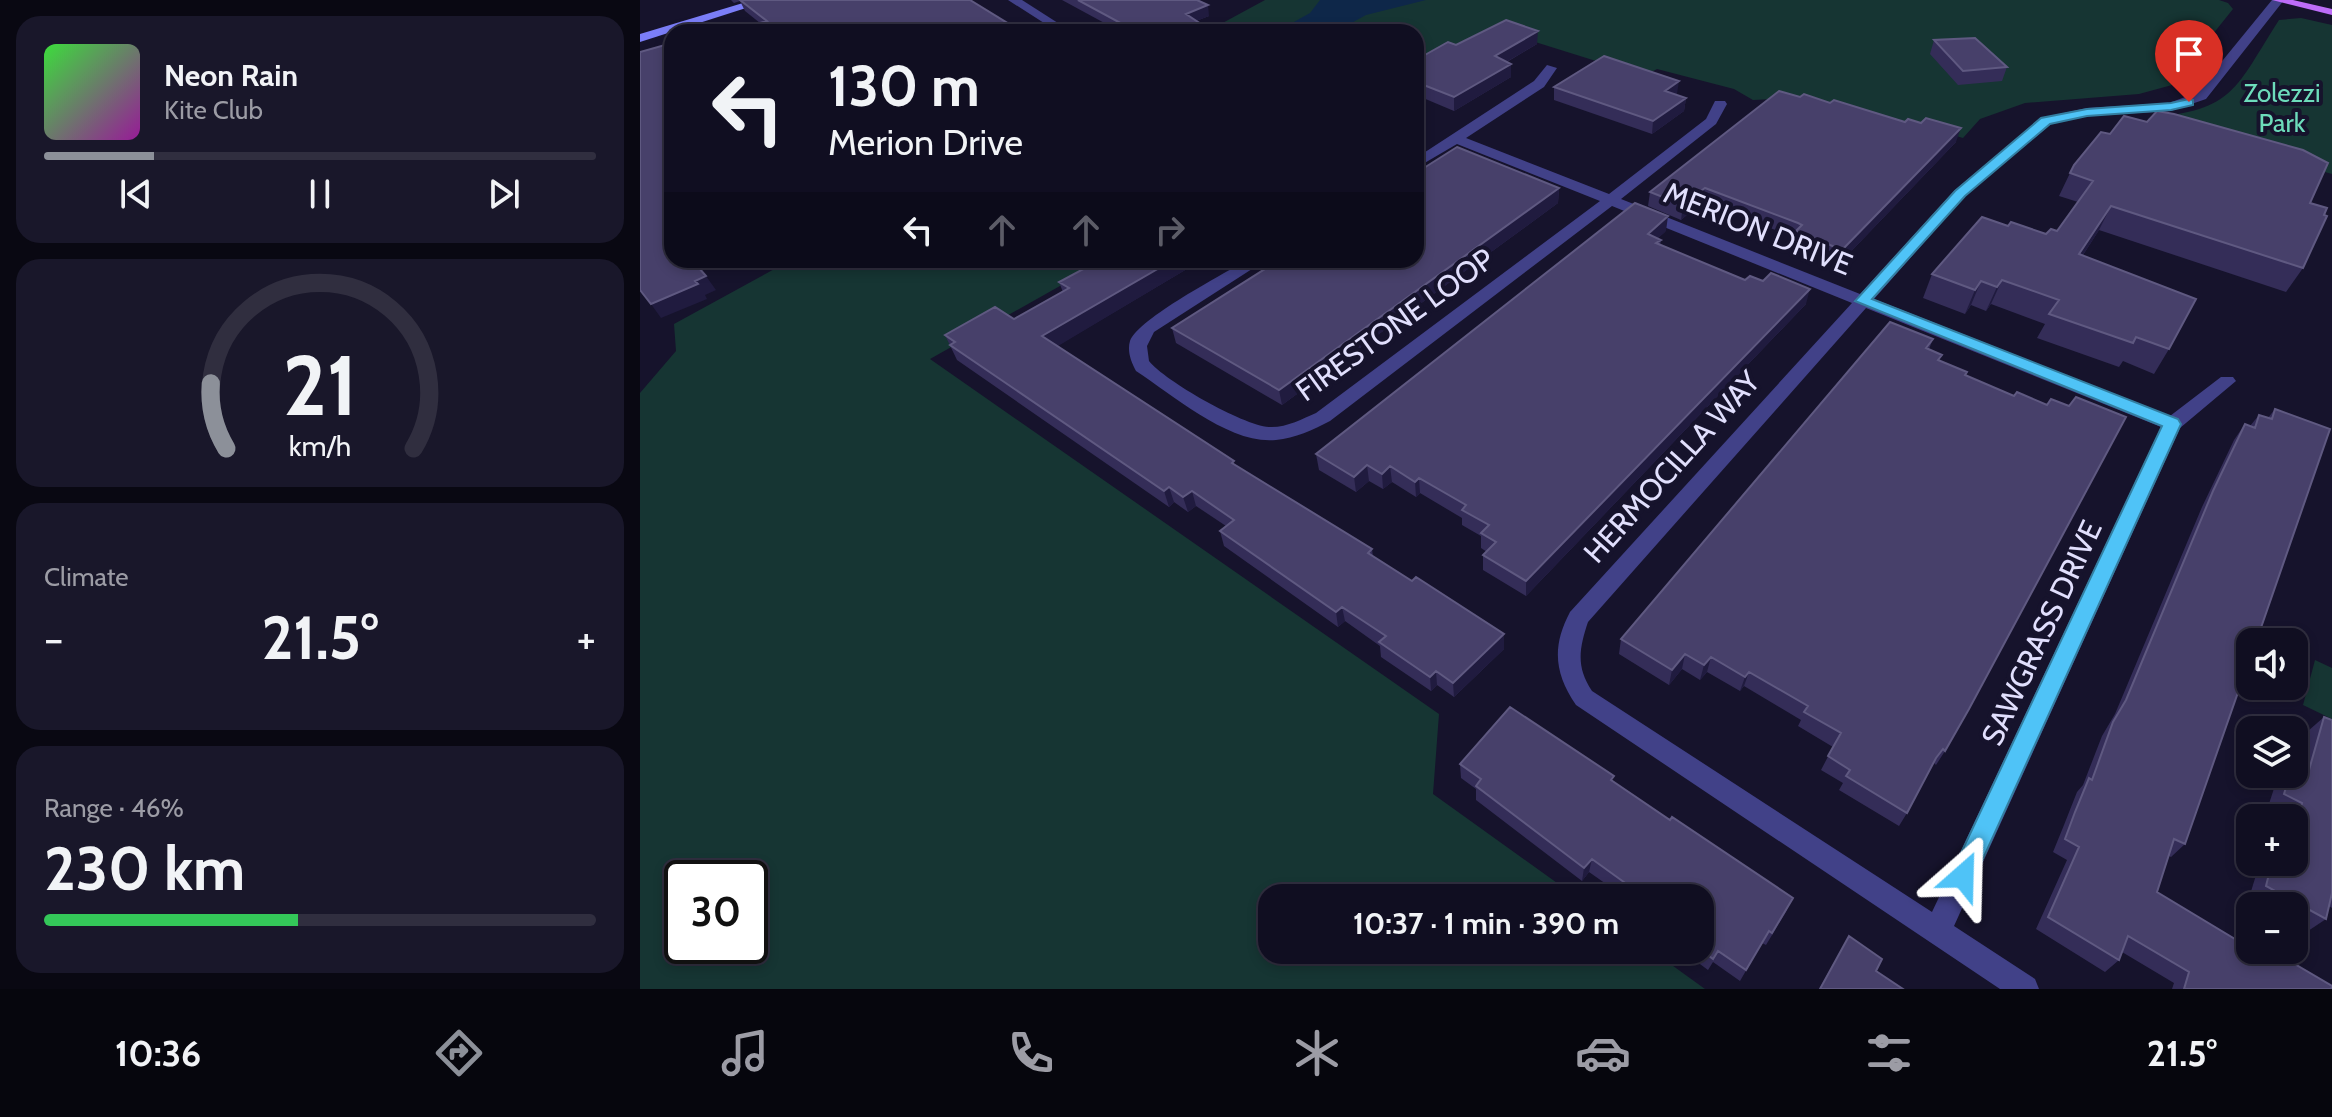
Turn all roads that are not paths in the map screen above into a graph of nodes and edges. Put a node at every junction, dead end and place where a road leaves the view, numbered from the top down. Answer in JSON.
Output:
{"nodes":[{"id":1,"x":765,"y":0,"type":"edge"},
{"id":2,"x":1014,"y":0,"type":"edge"},
{"id":3,"x":2278,"y":0,"type":"edge"},
{"id":4,"x":2332,"y":12,"type":"edge"},
{"id":5,"x":694,"y":21,"type":"junction"},
{"id":6,"x":683,"y":24,"type":"edge"},
{"id":7,"x":698,"y":24,"type":"edge"},
{"id":8,"x":1053,"y":24,"type":"edge"},
{"id":9,"x":664,"y":29,"type":"edge"},
{"id":10,"x":642,"y":35,"type":"edge"},
{"id":11,"x":1551,"y":68,"type":"dead end"},
{"id":12,"x":1720,"y":104,"type":"dead end"},
{"id":13,"x":1457,"y":139,"type":"junction"},
{"id":14,"x":1424,"y":159,"type":"edge"},
{"id":15,"x":1611,"y":200,"type":"junction"},
{"id":16,"x":1245,"y":268,"type":"edge"},
{"id":17,"x":1863,"y":301,"type":"junction"},
{"id":18,"x":2227,"y":381,"type":"dead end"},
{"id":19,"x":2172,"y":424,"type":"junction"},
{"id":20,"x":1938,"y":930,"type":"junction"},
{"id":21,"x":2025,"y":989,"type":"edge"}],
"edges":[{"from":1,"to":5,"type":"street"},
{"from":2,"to":8,"type":"street"},
{"from":3,"to":4,"type":"main road"},
{"from":3,"to":17,"type":"street","name":"HERMOCILLA WAY"},
{"from":5,"to":6,"type":"street"},
{"from":5,"to":7,"type":"street"},
{"from":9,"to":10,"type":"street"},
{"from":11,"to":13,"type":"street"},
{"from":12,"to":15,"type":"street","name":"FIRESTONE LOOP"},
{"from":13,"to":14,"type":"street"},
{"from":13,"to":15,"type":"street","name":"MERION DRIVE"},
{"from":15,"to":16,"type":"street","name":"FIRESTONE LOOP"},
{"from":15,"to":17,"type":"street","name":"MERION DRIVE"},
{"from":17,"to":19,"type":"street","name":"MERION DRIVE"},
{"from":17,"to":20,"type":"street","name":"HERMOCILLA WAY"},
{"from":18,"to":19,"type":"street","name":"SAWGRASS DRIVE"},
{"from":19,"to":20,"type":"street","name":"SAWGRASS DRIVE"},
{"from":20,"to":21,"type":"street","name":"HERMOCILLA WAY"}]}
